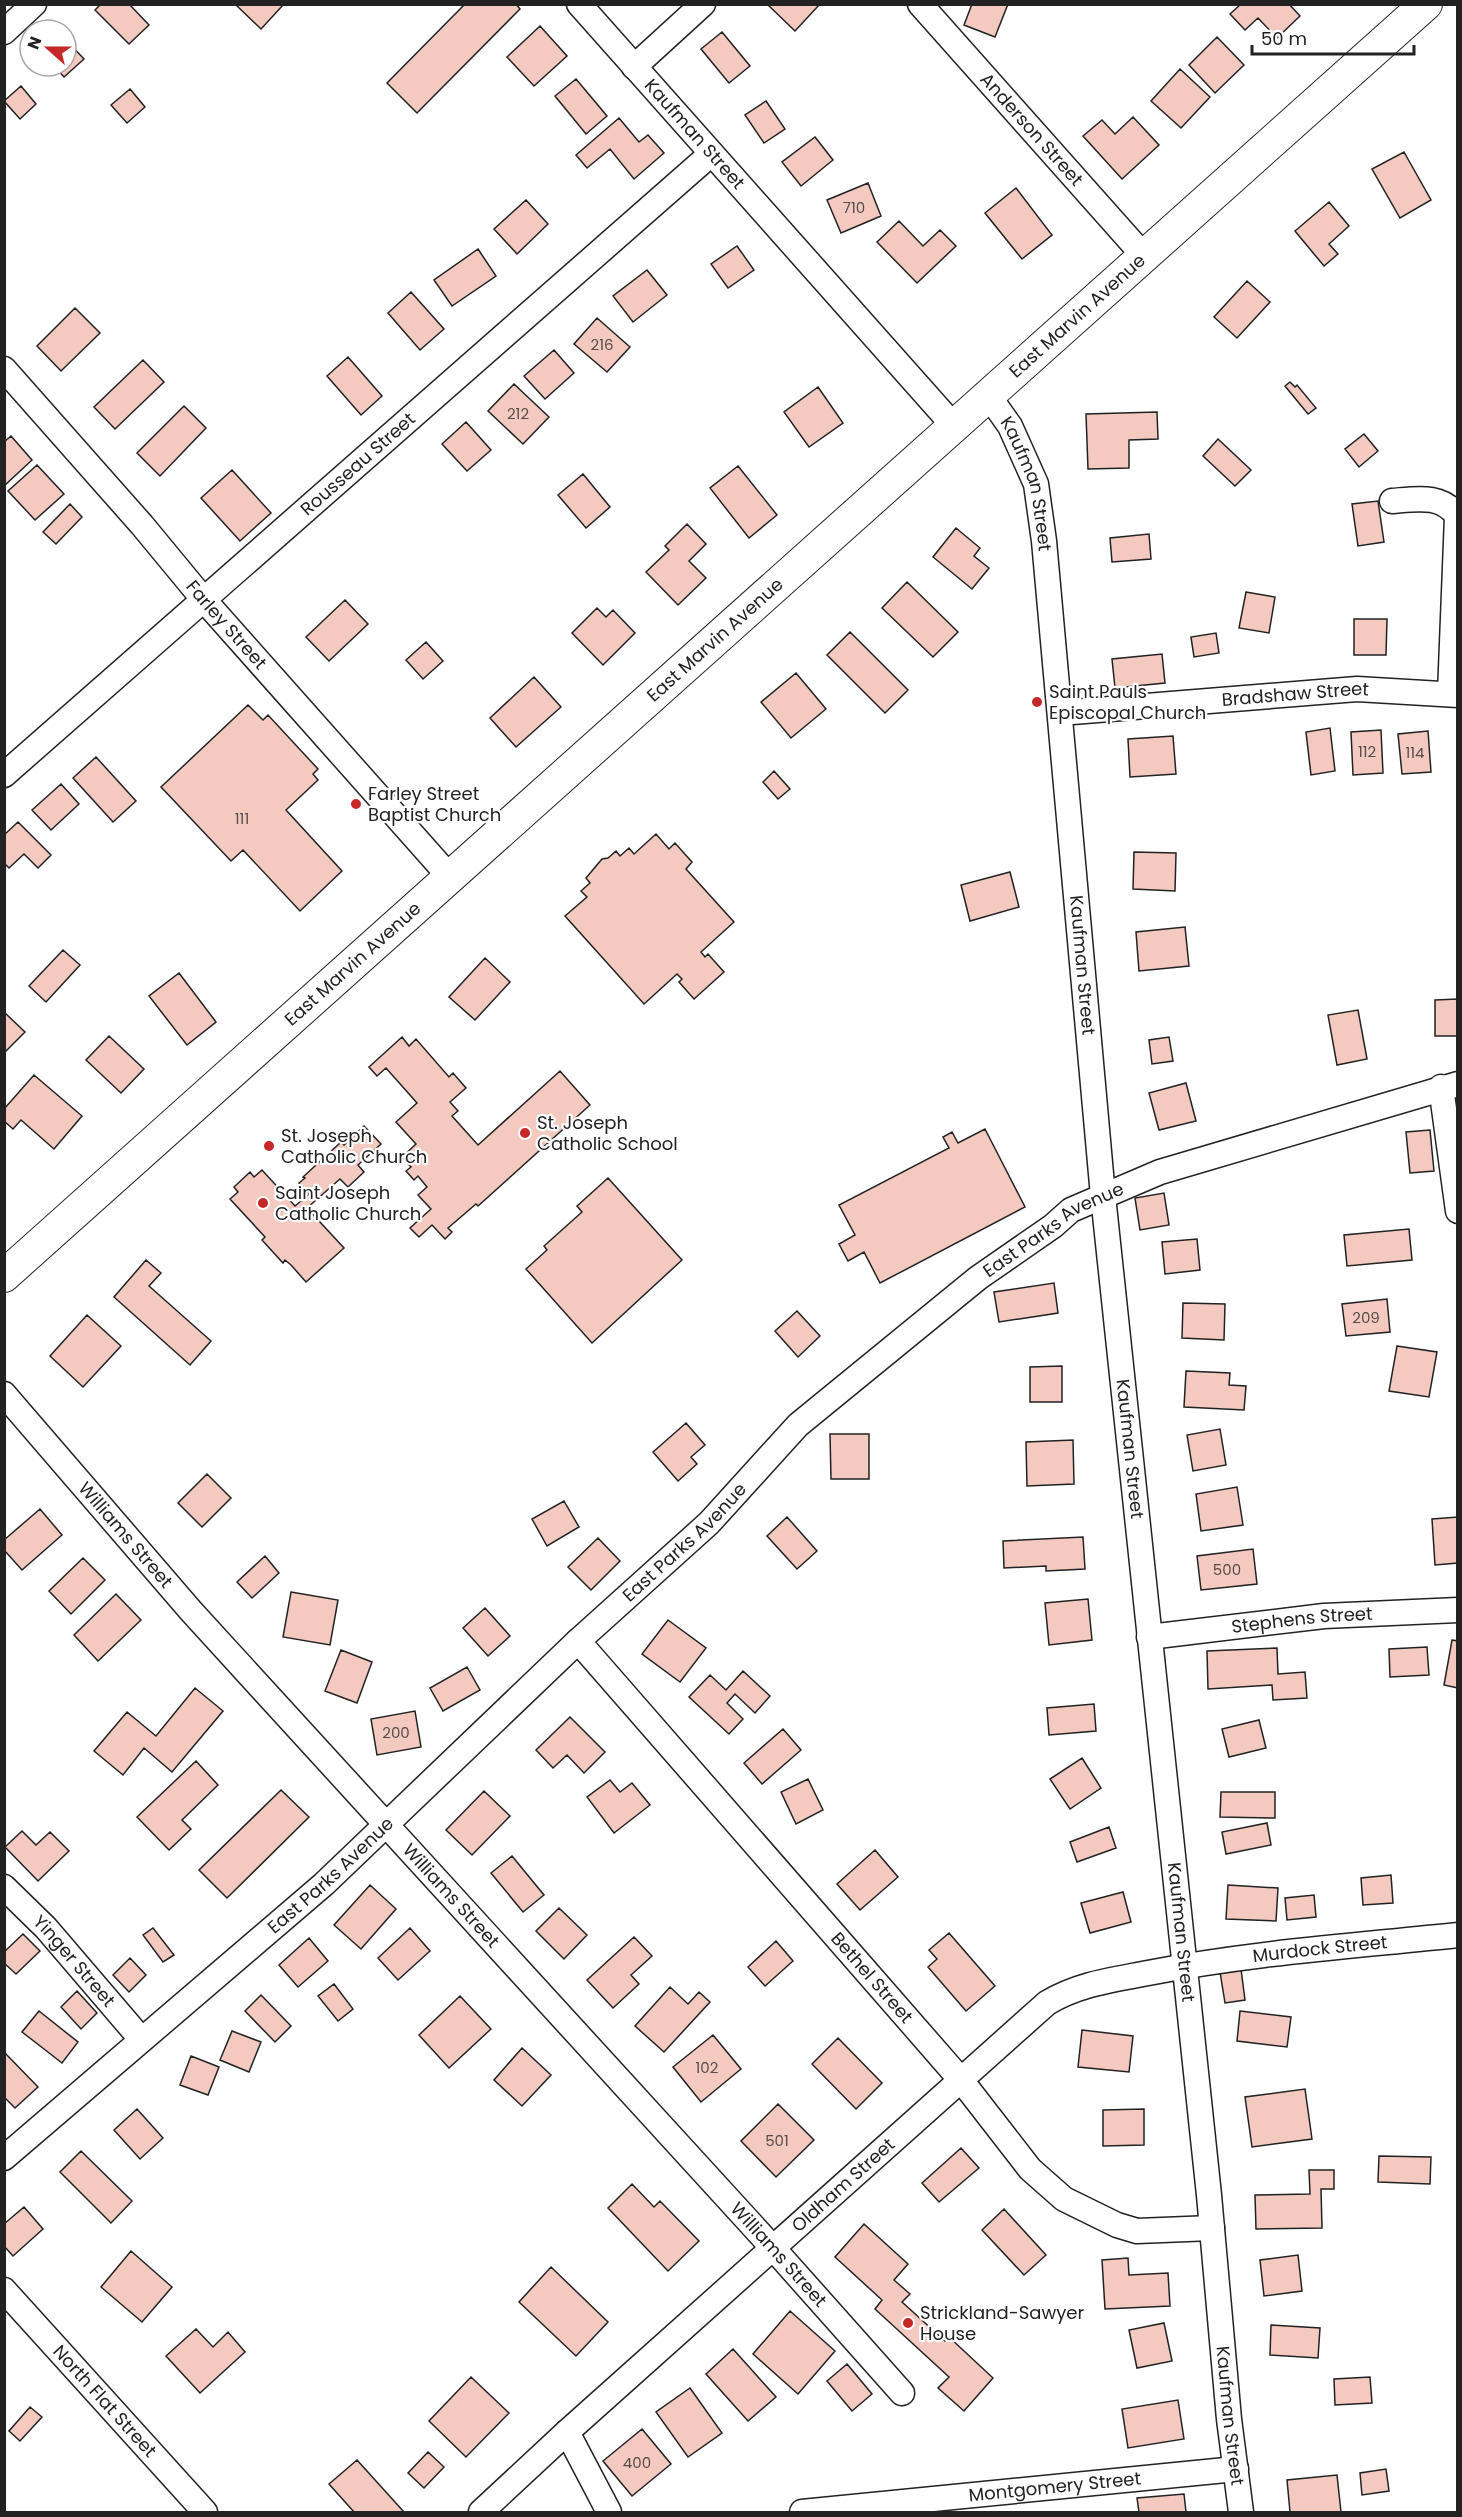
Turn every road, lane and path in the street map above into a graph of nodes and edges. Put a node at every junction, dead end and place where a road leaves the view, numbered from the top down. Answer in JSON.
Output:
{"nodes":[{"id":1,"x":34,"y":4,"type":"edge"},
{"id":2,"x":579,"y":4,"type":"edge"},
{"id":3,"x":703,"y":4,"type":"edge"},
{"id":4,"x":920,"y":4,"type":"edge"},
{"id":5,"x":1415,"y":9,"type":"edge"},
{"id":6,"x":4,"y":32,"type":"edge"},
{"id":7,"x":634,"y":67,"type":"junction"},
{"id":8,"x":711,"y":153,"type":"junction"},
{"id":9,"x":1144,"y":256,"type":"junction"},
{"id":10,"x":4,"y":369,"type":"edge"},
{"id":11,"x":988,"y":395,"type":"junction"},
{"id":12,"x":954,"y":425,"type":"junction"},
{"id":13,"x":1392,"y":501,"type":"dead end"},
{"id":14,"x":204,"y":600,"type":"junction"},
{"id":15,"x":1454,"y":694,"type":"edge"},
{"id":16,"x":1060,"y":713,"type":"junction"},
{"id":17,"x":4,"y":775,"type":"edge"},
{"id":18,"x":450,"y":877,"type":"junction"},
{"id":19,"x":1449,"y":1085,"type":"edge"},
{"id":20,"x":1103,"y":1196,"type":"junction"},
{"id":21,"x":1458,"y":1211,"type":"edge"},
{"id":22,"x":4,"y":1276,"type":"edge"},
{"id":23,"x":4,"y":1394,"type":"edge"},
{"id":24,"x":1458,"y":1610,"type":"edge"},
{"id":25,"x":1149,"y":1636,"type":"junction"},
{"id":26,"x":578,"y":1641,"type":"junction"},
{"id":27,"x":385,"y":1826,"type":"junction"},
{"id":28,"x":4,"y":1887,"type":"edge"},
{"id":29,"x":1458,"y":1935,"type":"edge"},
{"id":30,"x":1184,"y":1966,"type":"junction"},
{"id":31,"x":141,"y":2039,"type":"junction"},
{"id":32,"x":961,"y":2080,"type":"junction"},
{"id":33,"x":4,"y":2158,"type":"edge"},
{"id":34,"x":1212,"y":2228,"type":"junction"},
{"id":35,"x":773,"y":2248,"type":"junction"},
{"id":36,"x":4,"y":2290,"type":"edge"},
{"id":37,"x":902,"y":2393,"type":"dead end"},
{"id":38,"x":567,"y":2432,"type":"junction"},
{"id":39,"x":1236,"y":2469,"type":"junction"},
{"id":40,"x":205,"y":2512,"type":"edge"},
{"id":41,"x":480,"y":2512,"type":"edge"},
{"id":42,"x":609,"y":2512,"type":"edge"},
{"id":43,"x":802,"y":2512,"type":"edge"},
{"id":44,"x":1241,"y":2512,"type":"edge"}],
"edges":[{"from":1,"to":6,"type":"street"},
{"from":2,"to":7,"type":"street","name":"Kaufman Street"},
{"from":3,"to":7,"type":"street"},
{"from":4,"to":9,"type":"street","name":"Anderson Street"},
{"from":5,"to":9,"type":"main road","name":"East Marvin Avenue"},
{"from":7,"to":8,"type":"street","name":"Kaufman Street"},
{"from":8,"to":12,"type":"street","name":"Kaufman Street"},
{"from":8,"to":14,"type":"street","name":"Rousseau Street"},
{"from":9,"to":11,"type":"main road","name":"East Marvin Avenue"},
{"from":10,"to":14,"type":"street","name":"Farley Street"},
{"from":11,"to":12,"type":"main road","name":"East Marvin Avenue"},
{"from":11,"to":16,"type":"street","name":"Kaufman Street"},
{"from":12,"to":18,"type":"main road","name":"East Marvin Avenue"},
{"from":13,"to":15,"type":"street"},
{"from":14,"to":17,"type":"street","name":"Rousseau Street"},
{"from":14,"to":18,"type":"street","name":"Farley Street"},
{"from":15,"to":16,"type":"street","name":"Bradshaw Street"},
{"from":16,"to":20,"type":"street","name":"Kaufman Street"},
{"from":18,"to":22,"type":"main road","name":"East Marvin Avenue"},
{"from":19,"to":20,"type":"street","name":"East Parks Avenue"},
{"from":19,"to":21,"type":"street"},
{"from":20,"to":25,"type":"street","name":"Kaufman Street"},
{"from":20,"to":26,"type":"street","name":"East Parks Avenue"},
{"from":23,"to":27,"type":"street","name":"Williams Street"},
{"from":24,"to":25,"type":"street","name":"Stephens Street"},
{"from":25,"to":30,"type":"street","name":"Kaufman Street"},
{"from":26,"to":27,"type":"street","name":"East Parks Avenue"},
{"from":26,"to":32,"type":"street","name":"Bethel Street"},
{"from":27,"to":31,"type":"street","name":"East Parks Avenue"},
{"from":27,"to":35,"type":"street","name":"Williams Street"},
{"from":28,"to":31,"type":"street","name":"Yinger Street"},
{"from":29,"to":30,"type":"street","name":"Murdock Street"},
{"from":30,"to":32,"type":"street","name":"Oldham Street"},
{"from":30,"to":34,"type":"street","name":"Kaufman Street"},
{"from":31,"to":33,"type":"street","name":"East Parks Avenue"},
{"from":32,"to":34,"type":"street","name":"Bethel Street"},
{"from":32,"to":35,"type":"street","name":"Oldham Street"},
{"from":34,"to":39,"type":"street","name":"Kaufman Street"},
{"from":35,"to":37,"type":"street","name":"Williams Street"},
{"from":35,"to":38,"type":"street","name":"Oldham Street"},
{"from":36,"to":40,"type":"street","name":"North Flat Street"},
{"from":38,"to":41,"type":"street","name":"Oldham Street"},
{"from":38,"to":42,"type":"street"},
{"from":39,"to":43,"type":"street","name":"Montgomery Street"},
{"from":39,"to":44,"type":"street","name":"Kaufman Street"}]}
